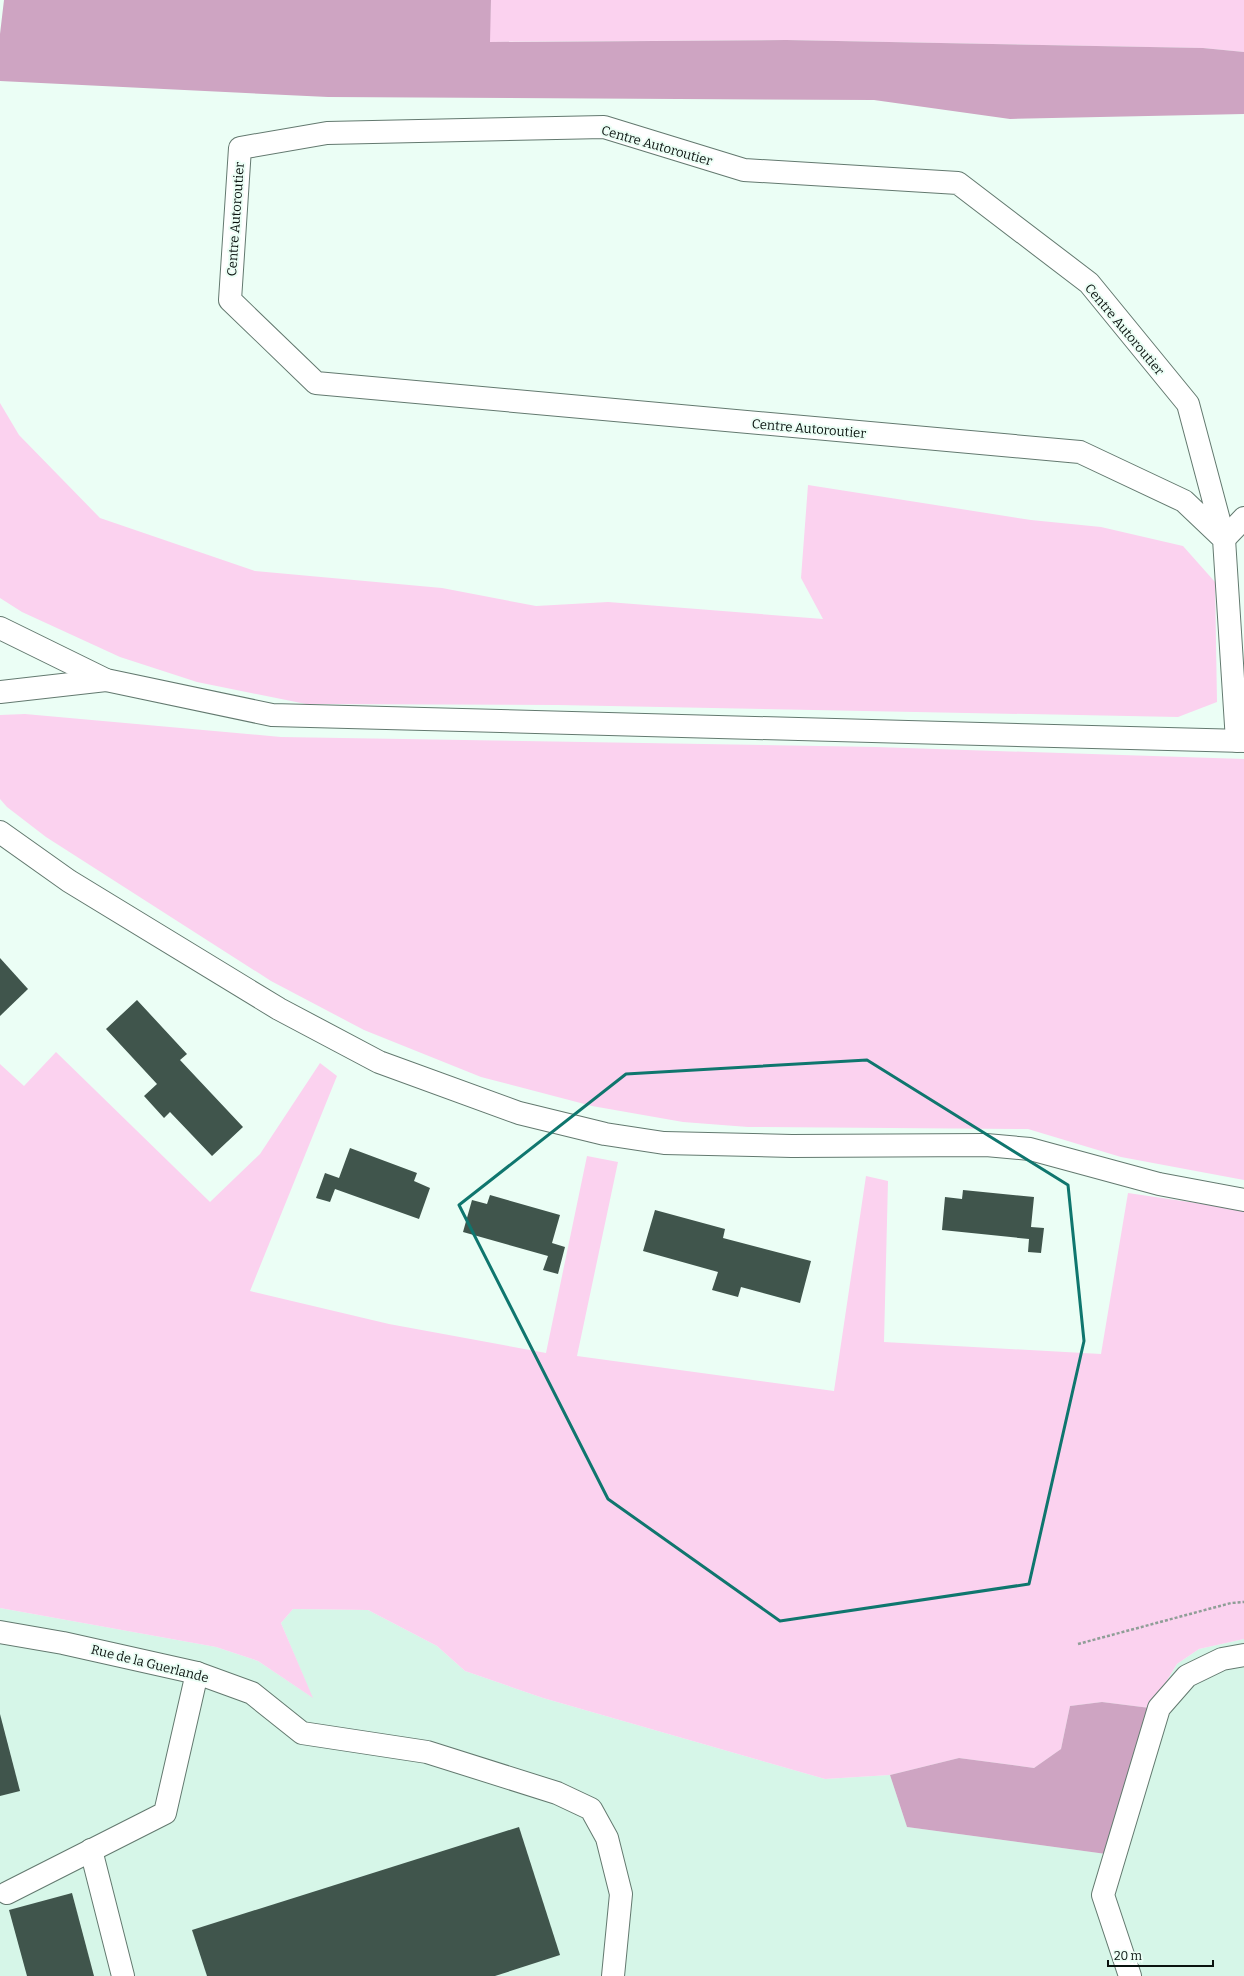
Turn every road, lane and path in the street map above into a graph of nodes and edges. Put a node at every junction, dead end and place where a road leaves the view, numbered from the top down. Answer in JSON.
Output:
{"nodes":[{"id":1,"x":1244,"y":518,"type":"edge"},
{"id":2,"x":1224,"y":539,"type":"junction"},
{"id":3,"x":0,"y":628,"type":"edge"},
{"id":4,"x":106,"y":680,"type":"junction"},
{"id":5,"x":0,"y":692,"type":"edge"},
{"id":6,"x":1241,"y":741,"type":"edge"},
{"id":7,"x":0,"y":832,"type":"edge"},
{"id":8,"x":1244,"y":1200,"type":"edge"},
{"id":9,"x":1244,"y":1602,"type":"edge"},
{"id":10,"x":0,"y":1632,"type":"edge"},
{"id":11,"x":1078,"y":1644,"type":"dead end"},
{"id":12,"x":1244,"y":1655,"type":"edge"},
{"id":13,"x":197,"y":1673,"type":"junction"},
{"id":14,"x":90,"y":1850,"type":"junction"},
{"id":15,"x":7,"y":1893,"type":"dead end"},
{"id":16,"x":123,"y":1976,"type":"edge"},
{"id":17,"x":614,"y":1976,"type":"edge"},
{"id":18,"x":1130,"y":1976,"type":"edge"}],
"edges":[{"from":1,"to":2,"type":"street"},
{"from":2,"to":2,"type":"street","name":"Centre Autoroutier"},
{"from":2,"to":6,"type":"street","name":"Centre Autoroutier"},
{"from":3,"to":4,"type":"street"},
{"from":4,"to":5,"type":"street"},
{"from":4,"to":6,"type":"street"},
{"from":7,"to":8,"type":"street"},
{"from":9,"to":11,"type":"path"},
{"from":10,"to":13,"type":"street","name":"Rue de la Guerlande"},
{"from":12,"to":18,"type":"street"},
{"from":13,"to":14,"type":"street"},
{"from":13,"to":17,"type":"street","name":"Rue de la Guerlande"},
{"from":14,"to":15,"type":"street"},
{"from":14,"to":16,"type":"street"}]}
